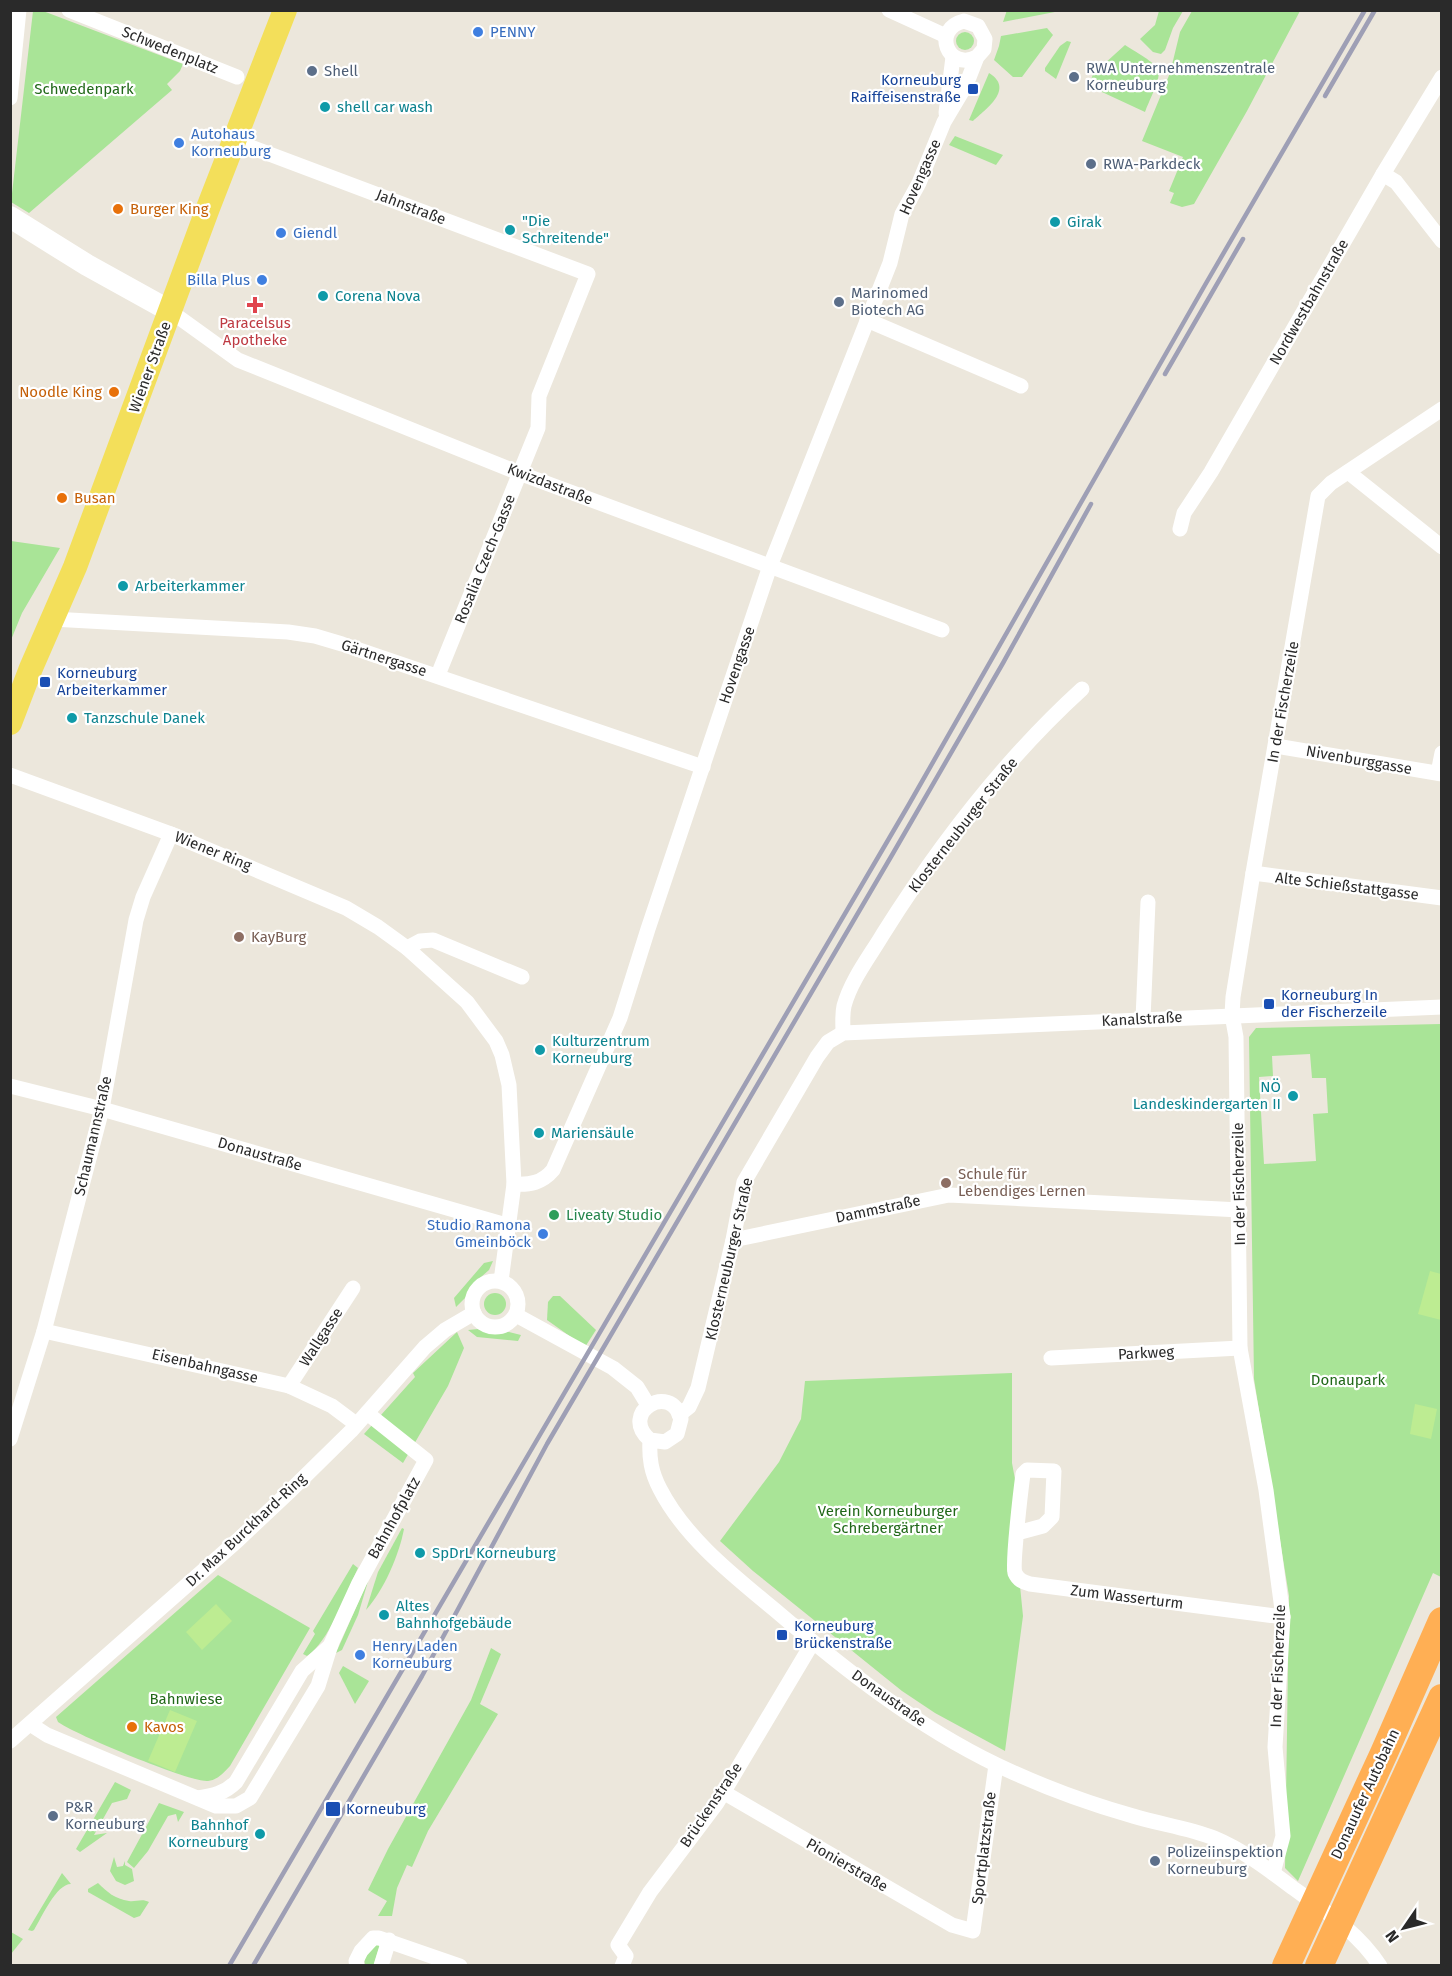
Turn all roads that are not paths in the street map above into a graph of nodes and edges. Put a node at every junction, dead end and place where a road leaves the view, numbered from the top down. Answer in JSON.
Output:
{"nodes":[{"id":1,"x":19,"y":10,"type":"edge"},
{"id":2,"x":69,"y":10,"type":"edge"},
{"id":3,"x":285,"y":10,"type":"edge"},
{"id":4,"x":889,"y":10,"type":"edge"},
{"id":5,"x":946,"y":36,"type":"junction"},
{"id":6,"x":953,"y":57,"type":"junction"},
{"id":7,"x":977,"y":57,"type":"junction"},
{"id":8,"x":237,"y":77,"type":"dead end"},
{"id":9,"x":1442,"y":77,"type":"edge"},
{"id":10,"x":10,"y":98,"type":"edge"},
{"id":11,"x":944,"y":122,"type":"junction"},
{"id":12,"x":235,"y":141,"type":"junction"},
{"id":13,"x":1383,"y":174,"type":"junction"},
{"id":14,"x":10,"y":217,"type":"edge"},
{"id":15,"x":1442,"y":241,"type":"edge"},
{"id":16,"x":588,"y":274,"type":"joint"},
{"id":17,"x":170,"y":311,"type":"junction"},
{"id":18,"x":867,"y":320,"type":"junction"},
{"id":19,"x":1021,"y":386,"type":"dead end"},
{"id":20,"x":1442,"y":409,"type":"edge"},
{"id":21,"x":1348,"y":472,"type":"junction"},
{"id":22,"x":519,"y":474,"type":"junction"},
{"id":23,"x":1180,"y":529,"type":"dead end"},
{"id":24,"x":1442,"y":546,"type":"edge"},
{"id":25,"x":770,"y":566,"type":"junction"},
{"id":26,"x":52,"y":619,"type":"junction"},
{"id":27,"x":942,"y":630,"type":"dead end"},
{"id":28,"x":438,"y":675,"type":"junction"},
{"id":29,"x":1082,"y":689,"type":"dead end"},
{"id":30,"x":10,"y":723,"type":"edge"},
{"id":31,"x":1276,"y":746,"type":"junction"},
{"id":32,"x":1442,"y":753,"type":"edge"},
{"id":33,"x":703,"y":767,"type":"junction"},
{"id":34,"x":1440,"y":774,"type":"edge"},
{"id":35,"x":10,"y":775,"type":"edge"},
{"id":36,"x":171,"y":834,"type":"junction"},
{"id":37,"x":1253,"y":873,"type":"junction"},
{"id":38,"x":1442,"y":898,"type":"edge"},
{"id":39,"x":1148,"y":902,"type":"dead end"},
{"id":40,"x":406,"y":948,"type":"junction"},
{"id":41,"x":522,"y":977,"type":"dead end"},
{"id":42,"x":1442,"y":1008,"type":"edge"},
{"id":43,"x":1232,"y":1015,"type":"junction"},
{"id":44,"x":1143,"y":1019,"type":"junction"},
{"id":45,"x":843,"y":1033,"type":"junction"},
{"id":46,"x":10,"y":1086,"type":"edge"},
{"id":47,"x":102,"y":1109,"type":"junction"},
{"id":48,"x":514,"y":1184,"type":"junction"},
{"id":49,"x":1240,"y":1210,"type":"junction"},
{"id":50,"x":510,"y":1226,"type":"junction"},
{"id":51,"x":733,"y":1240,"type":"junction"},
{"id":52,"x":501,"y":1281,"type":"junction"},
{"id":53,"x":352,"y":1288,"type":"dead end"},
{"id":54,"x":474,"y":1313,"type":"junction"},
{"id":55,"x":516,"y":1315,"type":"junction"},
{"id":56,"x":44,"y":1331,"type":"junction"},
{"id":57,"x":1240,"y":1348,"type":"junction"},
{"id":58,"x":1051,"y":1358,"type":"dead end"},
{"id":59,"x":289,"y":1386,"type":"junction"},
{"id":60,"x":648,"y":1405,"type":"junction"},
{"id":61,"x":367,"y":1413,"type":"junction"},
{"id":62,"x":680,"y":1414,"type":"junction"},
{"id":63,"x":356,"y":1425,"type":"junction"},
{"id":64,"x":10,"y":1439,"type":"edge"},
{"id":65,"x":650,"y":1440,"type":"junction"},
{"id":66,"x":1017,"y":1533,"type":"dead end"},
{"id":67,"x":1283,"y":1617,"type":"junction"},
{"id":68,"x":1442,"y":1621,"type":"edge"},
{"id":69,"x":813,"y":1642,"type":"junction"},
{"id":70,"x":331,"y":1644,"type":"junction"},
{"id":71,"x":1442,"y":1698,"type":"edge"},
{"id":72,"x":30,"y":1724,"type":"junction"},
{"id":73,"x":10,"y":1740,"type":"edge"},
{"id":74,"x":996,"y":1765,"type":"junction"},
{"id":75,"x":723,"y":1792,"type":"junction"},
{"id":76,"x":198,"y":1798,"type":"junction"},
{"id":77,"x":1273,"y":1873,"type":"junction"},
{"id":78,"x":973,"y":1931,"type":"joint"},
{"id":79,"x":389,"y":1940,"type":"junction"},
{"id":80,"x":357,"y":1965,"type":"edge"},
{"id":81,"x":381,"y":1965,"type":"edge"},
{"id":82,"x":460,"y":1965,"type":"edge"},
{"id":83,"x":622,"y":1965,"type":"edge"},
{"id":84,"x":1286,"y":1965,"type":"edge"},
{"id":85,"x":1319,"y":1965,"type":"edge"},
{"id":86,"x":1380,"y":1965,"type":"edge"}],
"edges":[{"from":1,"to":10,"type":"street"},
{"from":2,"to":8,"type":"street","name":"Schwedenplatz"},
{"from":3,"to":12,"type":"main road","name":"Wiener Straße"},
{"from":4,"to":5,"type":"street"},
{"from":5,"to":6,"type":"street"},
{"from":5,"to":7,"type":"street","name":"Hovengasse"},
{"from":6,"to":7,"type":"street"},
{"from":6,"to":11,"type":"street","name":"Hovengasse"},
{"from":7,"to":11,"type":"street","name":"Hovengasse"},
{"from":9,"to":13,"type":"street","name":"Nordwestbahnstraße"},
{"from":11,"to":18,"type":"street","name":"Hovengasse"},
{"from":12,"to":16,"type":"street","name":"Jahnstraße"},
{"from":12,"to":17,"type":"main road","name":"Wiener Straße"},
{"from":13,"to":15,"type":"street"},
{"from":13,"to":23,"type":"street","name":"Nordwestbahnstraße"},
{"from":14,"to":17,"type":"main road"},
{"from":16,"to":22,"type":"street","name":"Rosalia Czech-Gasse"},
{"from":17,"to":22,"type":"street","name":"Kwizdastraße"},
{"from":17,"to":26,"type":"main road","name":"Wiener Straße"},
{"from":18,"to":19,"type":"street"},
{"from":18,"to":25,"type":"street","name":"Hovengasse"},
{"from":20,"to":21,"type":"street"},
{"from":21,"to":24,"type":"street"},
{"from":21,"to":31,"type":"street","name":"In der Fischerzeile"},
{"from":22,"to":25,"type":"street","name":"Kwizdastraße"},
{"from":22,"to":28,"type":"street","name":"Rosalia Czech-Gasse"},
{"from":25,"to":27,"type":"street","name":"Kwizdastraße"},
{"from":25,"to":33,"type":"street","name":"Hovengasse"},
{"from":26,"to":28,"type":"street","name":"Gärtnergasse"},
{"from":26,"to":30,"type":"main road","name":"Wiener Straße"},
{"from":28,"to":33,"type":"street","name":"Gärtnergasse"},
{"from":29,"to":45,"type":"street","name":"Klosterneuburger Straße"},
{"from":31,"to":34,"type":"street","name":"Nivenburggasse"},
{"from":31,"to":37,"type":"street","name":"In der Fischerzeile"},
{"from":32,"to":34,"type":"street"},
{"from":33,"to":48,"type":"street","name":"Hovengasse"},
{"from":35,"to":36,"type":"street","name":"Wiener Ring"},
{"from":36,"to":40,"type":"street","name":"Wiener Ring"},
{"from":36,"to":47,"type":"street","name":"Schaumannstraße"},
{"from":37,"to":38,"type":"street","name":"Alte Schießstattgasse"},
{"from":37,"to":43,"type":"street","name":"In der Fischerzeile"},
{"from":39,"to":44,"type":"street"},
{"from":40,"to":41,"type":"street"},
{"from":40,"to":48,"type":"street"},
{"from":42,"to":43,"type":"street","name":"Kanalstraße"},
{"from":43,"to":44,"type":"street","name":"Kanalstraße"},
{"from":43,"to":49,"type":"street","name":"In der Fischerzeile"},
{"from":44,"to":45,"type":"street","name":"Kanalstraße"},
{"from":45,"to":51,"type":"street","name":"Klosterneuburger Straße"},
{"from":46,"to":47,"type":"street","name":"Donaustraße"},
{"from":47,"to":50,"type":"street","name":"Donaustraße"},
{"from":47,"to":56,"type":"street","name":"Schaumannstraße"},
{"from":48,"to":50,"type":"street"},
{"from":49,"to":51,"type":"street","name":"Dammstraße"},
{"from":49,"to":57,"type":"street","name":"In der Fischerzeile"},
{"from":50,"to":52,"type":"street"},
{"from":51,"to":62,"type":"street","name":"Klosterneuburger Straße"},
{"from":52,"to":54,"type":"street"},
{"from":52,"to":55,"type":"street"},
{"from":53,"to":59,"type":"street","name":"Wallgasse"},
{"from":54,"to":55,"type":"street"},
{"from":54,"to":61,"type":"street","name":"Dr. Max Burckhard-Ring"},
{"from":55,"to":60,"type":"street"},
{"from":56,"to":59,"type":"street","name":"Eisenbahngasse"},
{"from":56,"to":64,"type":"street","name":"Schaumannstraße"},
{"from":57,"to":58,"type":"street","name":"Parkweg"},
{"from":57,"to":67,"type":"street","name":"In der Fischerzeile"},
{"from":59,"to":63,"type":"street","name":"Eisenbahngasse"},
{"from":60,"to":62,"type":"street"},
{"from":60,"to":65,"type":"street","name":"Donaustraße"},
{"from":61,"to":63,"type":"street","name":"Dr. Max Burckhard-Ring"},
{"from":61,"to":70,"type":"street","name":"Bahnhofplatz"},
{"from":62,"to":65,"type":"street","name":"Klosterneuburger Straße"},
{"from":63,"to":72,"type":"street","name":"Dr. Max Burckhard-Ring"},
{"from":65,"to":69,"type":"street","name":"Donaustraße"},
{"from":66,"to":67,"type":"street","name":"Zum Wasserturm"},
{"from":67,"to":77,"type":"street","name":"In der Fischerzeile"},
{"from":68,"to":84,"type":"highway","name":"Donauufer Autobahn"},
{"from":69,"to":74,"type":"street","name":"Donaustraße"},
{"from":69,"to":75,"type":"street","name":"Brückenstraße"},
{"from":70,"to":76,"type":"street","name":"Bahnhofplatz"},
{"from":70,"to":76,"type":"street","name":"Bahnhofplatz"},
{"from":71,"to":85,"type":"highway","name":"Donauufer Autobahn"},
{"from":72,"to":73,"type":"street","name":"Dr. Max Burckhard-Ring"},
{"from":72,"to":76,"type":"street","name":"Bahnhofplatz"},
{"from":74,"to":77,"type":"street","name":"Donaustraße"},
{"from":74,"to":78,"type":"street","name":"Sportplatzstraße"},
{"from":75,"to":78,"type":"street","name":"Pionierstraße"},
{"from":75,"to":83,"type":"street","name":"Brückenstraße"},
{"from":77,"to":86,"type":"street","name":"Donaustraße"},
{"from":79,"to":80,"type":"street"},
{"from":79,"to":81,"type":"street"},
{"from":79,"to":82,"type":"street"}]}
